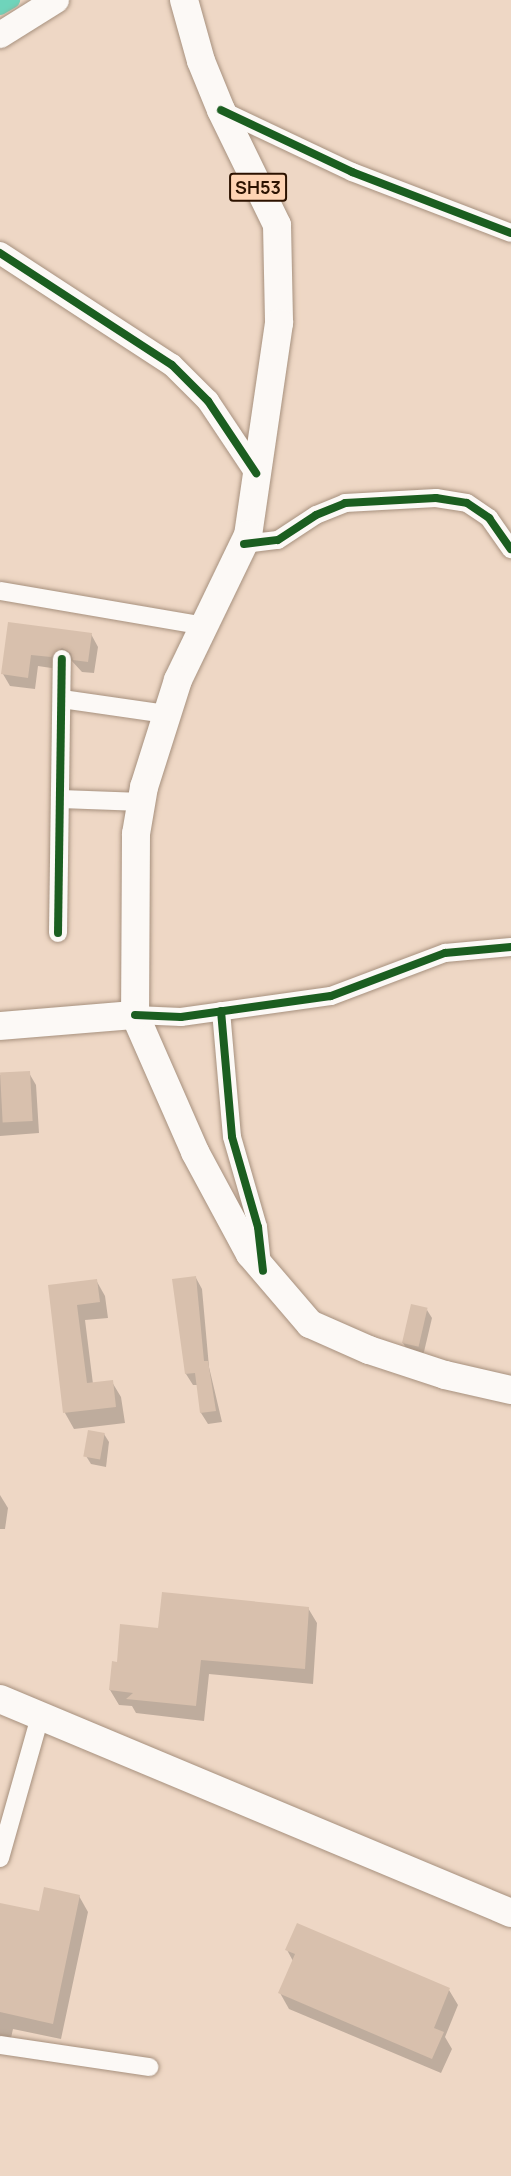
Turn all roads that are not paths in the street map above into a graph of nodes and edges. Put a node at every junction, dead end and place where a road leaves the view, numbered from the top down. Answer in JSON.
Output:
{"nodes":[{"id":1,"x":56,"y":0,"type":"edge"},
{"id":2,"x":184,"y":0,"type":"edge"},
{"id":3,"x":0,"y":35,"type":"edge"},
{"id":4,"x":220,"y":110,"type":"junction"},
{"id":5,"x":511,"y":233,"type":"edge"},
{"id":6,"x":0,"y":253,"type":"edge"},
{"id":7,"x":256,"y":473,"type":"junction"},
{"id":8,"x":244,"y":544,"type":"junction"},
{"id":9,"x":511,"y":549,"type":"edge"},
{"id":10,"x":0,"y":591,"type":"edge"},
{"id":11,"x":204,"y":627,"type":"junction"},
{"id":12,"x":62,"y":659,"type":"dead end"},
{"id":13,"x":62,"y":699,"type":"junction"},
{"id":14,"x":166,"y":714,"type":"junction"},
{"id":15,"x":61,"y":799,"type":"junction"},
{"id":16,"x":142,"y":802,"type":"junction"},
{"id":17,"x":58,"y":933,"type":"dead end"},
{"id":18,"x":511,"y":947,"type":"edge"},
{"id":19,"x":221,"y":1011,"type":"junction"},
{"id":20,"x":135,"y":1016,"type":"junction"},
{"id":21,"x":0,"y":1026,"type":"edge"},
{"id":22,"x":262,"y":1271,"type":"junction"},
{"id":23,"x":511,"y":1390,"type":"edge"},
{"id":24,"x":0,"y":1699,"type":"edge"},
{"id":25,"x":40,"y":1717,"type":"junction"},
{"id":26,"x":0,"y":1858,"type":"edge"},
{"id":27,"x":511,"y":1913,"type":"edge"},
{"id":28,"x":0,"y":2045,"type":"edge"},
{"id":29,"x":149,"y":2067,"type":"dead end"}],
"edges":[{"from":1,"to":3,"type":"main road"},
{"from":2,"to":4,"type":"main road","number":"SH53"},
{"from":4,"to":5,"type":"street"},
{"from":4,"to":7,"type":"main road","number":"SH53"},
{"from":6,"to":7,"type":"street"},
{"from":7,"to":8,"type":"main road","number":"SH53"},
{"from":8,"to":9,"type":"street"},
{"from":8,"to":11,"type":"main road","number":"SH53"},
{"from":10,"to":11,"type":"street"},
{"from":11,"to":14,"type":"main road","number":"SH53"},
{"from":12,"to":13,"type":"street"},
{"from":13,"to":14,"type":"street"},
{"from":13,"to":15,"type":"street"},
{"from":14,"to":16,"type":"main road","number":"SH53"},
{"from":15,"to":16,"type":"street"},
{"from":15,"to":17,"type":"street"},
{"from":16,"to":20,"type":"main road","number":"SH53"},
{"from":18,"to":19,"type":"street"},
{"from":19,"to":20,"type":"street"},
{"from":19,"to":22,"type":"street"},
{"from":20,"to":21,"type":"main road"},
{"from":20,"to":22,"type":"main road","number":"SH53"},
{"from":22,"to":23,"type":"main road","number":"SH53"},
{"from":24,"to":25,"type":"main road"},
{"from":25,"to":26,"type":"street"},
{"from":25,"to":27,"type":"main road"},
{"from":28,"to":29,"type":"street"}]}
